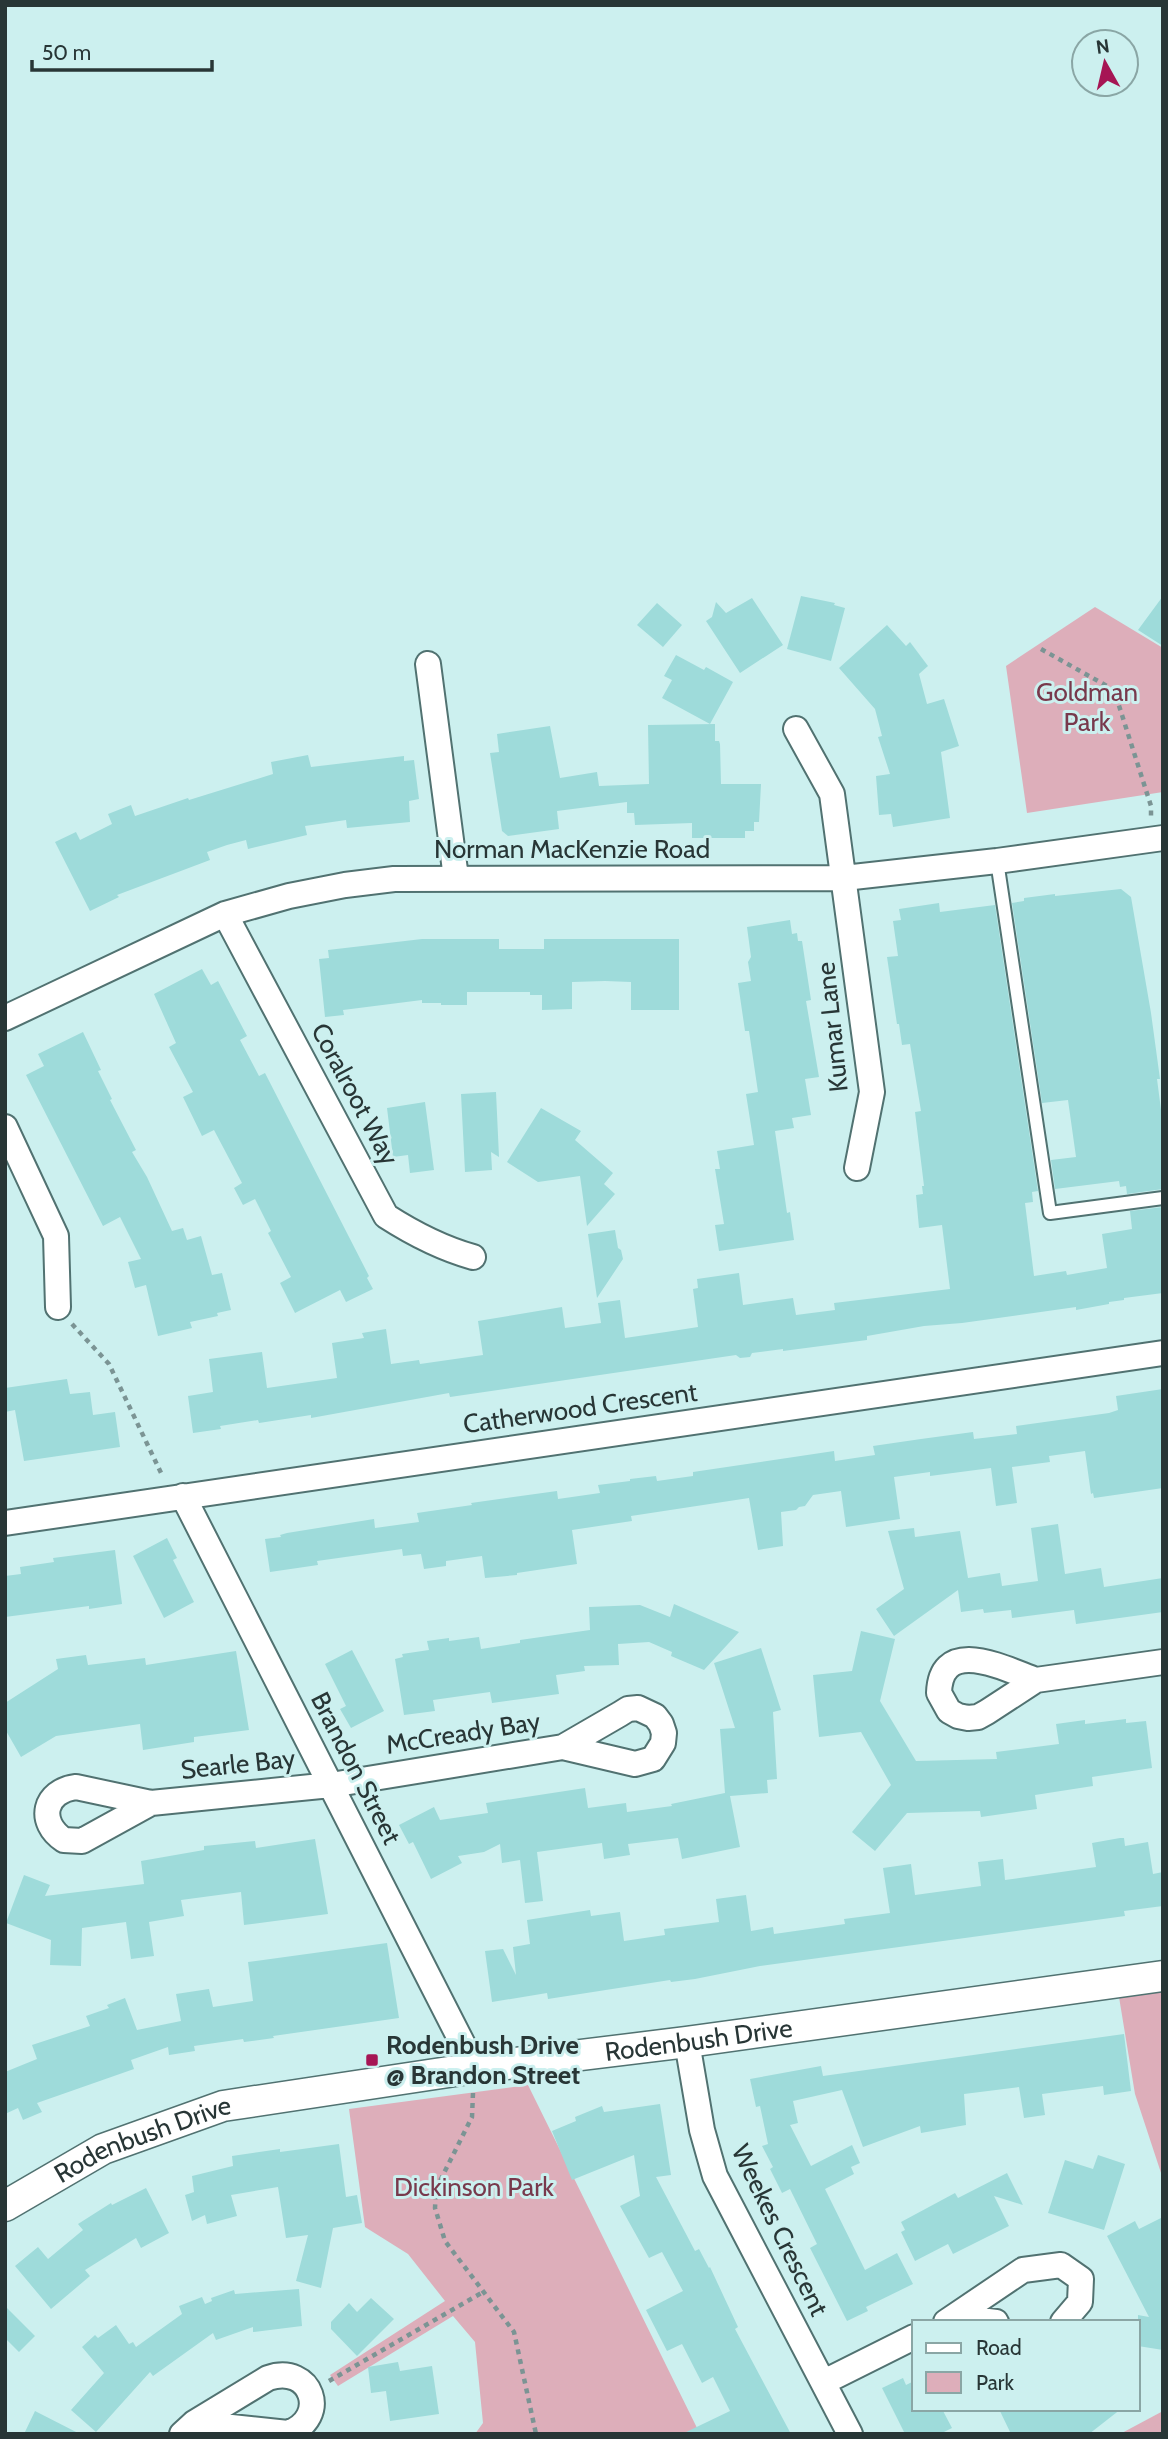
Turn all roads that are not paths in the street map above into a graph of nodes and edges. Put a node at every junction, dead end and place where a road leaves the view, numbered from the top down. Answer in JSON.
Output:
{"nodes":[{"id":1,"x":428,"y":664,"type":"dead end"},
{"id":2,"x":796,"y":729,"type":"dead end"},
{"id":3,"x":1156,"y":839,"type":"edge"},
{"id":4,"x":997,"y":860,"type":"junction"},
{"id":5,"x":456,"y":878,"type":"junction"},
{"id":6,"x":844,"y":878,"type":"junction"},
{"id":7,"x":225,"y":914,"type":"junction"},
{"id":8,"x":5,"y":1018,"type":"edge"},
{"id":9,"x":5,"y":1127,"type":"edge"},
{"id":10,"x":857,"y":1168,"type":"dead end"},
{"id":11,"x":1163,"y":1198,"type":"edge"},
{"id":12,"x":473,"y":1257,"type":"dead end"},
{"id":13,"x":58,"y":1307,"type":"road end"},
{"id":14,"x":1163,"y":1353,"type":"edge"},
{"id":15,"x":178,"y":1497,"type":"junction"},
{"id":16,"x":5,"y":1522,"type":"edge"},
{"id":17,"x":1163,"y":1662,"type":"edge"},
{"id":18,"x":1036,"y":1680,"type":"dead end"},
{"id":19,"x":563,"y":1747,"type":"dead end"},
{"id":20,"x":331,"y":1785,"type":"junction"},
{"id":21,"x":151,"y":1803,"type":"dead end"},
{"id":22,"x":1163,"y":1976,"type":"edge"},
{"id":23,"x":687,"y":2042,"type":"junction"},
{"id":24,"x":475,"y":2068,"type":"junction"},
{"id":25,"x":5,"y":2207,"type":"edge"},
{"id":26,"x":951,"y":2319,"type":"edge"},
{"id":27,"x":1065,"y":2320,"type":"edge"},
{"id":28,"x":912,"y":2338,"type":"edge"},
{"id":29,"x":824,"y":2382,"type":"junction"},
{"id":30,"x":188,"y":2428,"type":"edge"},
{"id":31,"x":850,"y":2434,"type":"edge"}],
"edges":[{"from":1,"to":5,"type":"street"},
{"from":2,"to":6,"type":"street","name":"Kumar Lane"},
{"from":3,"to":4,"type":"street","name":"Norman MacKenzie Road"},
{"from":4,"to":6,"type":"street","name":"Norman MacKenzie Road"},
{"from":4,"to":11,"type":"lane"},
{"from":5,"to":6,"type":"street","name":"Norman MacKenzie Road"},
{"from":5,"to":7,"type":"street","name":"Norman MacKenzie Road"},
{"from":6,"to":10,"type":"street","name":"Kumar Lane"},
{"from":7,"to":8,"type":"street","name":"Norman MacKenzie Road"},
{"from":7,"to":12,"type":"street","name":"Coralroot Way"},
{"from":9,"to":13,"type":"street"},
{"from":14,"to":15,"type":"street","name":"Catherwood Crescent"},
{"from":15,"to":16,"type":"street","name":"Catherwood Crescent"},
{"from":15,"to":20,"type":"street","name":"Brandon Street"},
{"from":17,"to":18,"type":"street"},
{"from":19,"to":20,"type":"street","name":"McCready Bay"},
{"from":20,"to":21,"type":"street","name":"Searle Bay"},
{"from":20,"to":24,"type":"street","name":"Brandon Street"},
{"from":22,"to":23,"type":"street","name":"Rodenbush Drive"},
{"from":23,"to":24,"type":"street","name":"Rodenbush Drive"},
{"from":23,"to":29,"type":"street","name":"Weekes Crescent"},
{"from":24,"to":25,"type":"street","name":"Rodenbush Drive"},
{"from":26,"to":27,"type":"street"},
{"from":28,"to":29,"type":"street"},
{"from":29,"to":31,"type":"street","name":"Weekes Crescent"},
{"from":30,"to":30,"type":"street"}]}
